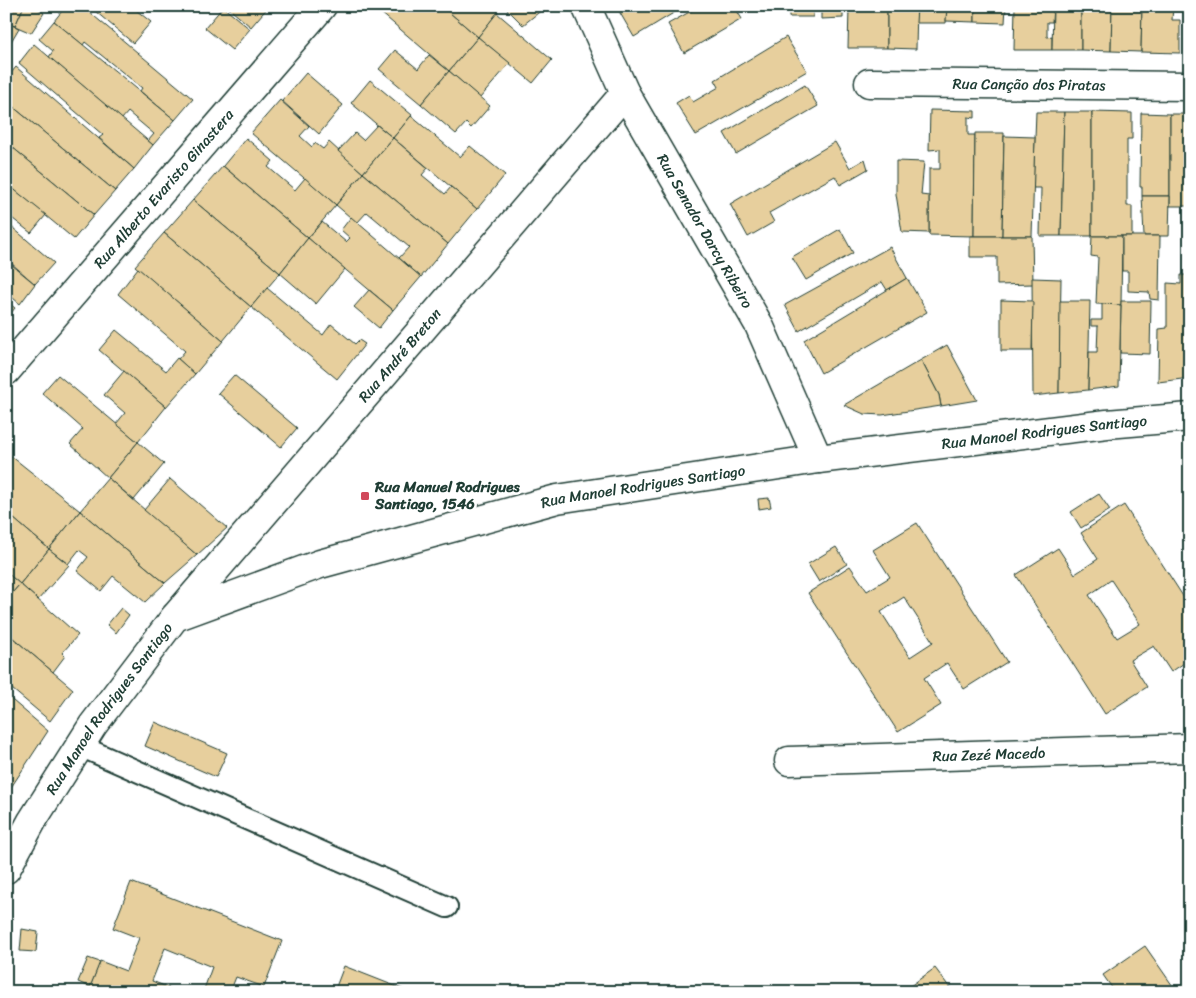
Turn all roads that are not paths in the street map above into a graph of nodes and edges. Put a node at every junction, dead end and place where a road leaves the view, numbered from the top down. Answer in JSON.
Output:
{"nodes":[{"id":1,"x":322,"y":6,"type":"edge"},
{"id":2,"x":586,"y":6,"type":"edge"},
{"id":3,"x":869,"y":83,"type":"dead end"},
{"id":4,"x":1190,"y":86,"type":"edge"},
{"id":5,"x":625,"y":93,"type":"junction"},
{"id":6,"x":6,"y":371,"type":"edge"},
{"id":7,"x":1190,"y":417,"type":"edge"},
{"id":8,"x":818,"y":459,"type":"junction"},
{"id":9,"x":175,"y":617,"type":"junction"},
{"id":10,"x":80,"y":746,"type":"junction"},
{"id":11,"x":1190,"y":748,"type":"edge"},
{"id":12,"x":789,"y":761,"type":"dead end"},
{"id":13,"x":6,"y":869,"type":"edge"},
{"id":14,"x":447,"y":907,"type":"dead end"}],
"edges":[{"from":1,"to":6,"type":"street","name":"Rua Alberto Evaristo Ginastera"},
{"from":2,"to":5,"type":"street","name":"Rua Senador Darcy Ribeiro"},
{"from":3,"to":4,"type":"street","name":"Rua Canção dos Piratas"},
{"from":5,"to":8,"type":"street","name":"Rua Senador Darcy Ribeiro"},
{"from":5,"to":9,"type":"street","name":"Rua André Breton"},
{"from":7,"to":8,"type":"street","name":"Rua Manoel Rodrigues Santiago"},
{"from":8,"to":9,"type":"street","name":"Rua Manoel Rodrigues Santiago"},
{"from":9,"to":10,"type":"street","name":"Rua Manoel Rodrigues Santiago"},
{"from":10,"to":13,"type":"street","name":"Rua Manoel Rodrigues Santiago"},
{"from":10,"to":14,"type":"lane"},
{"from":11,"to":12,"type":"street","name":"Rua Zezé Macedo"}]}
